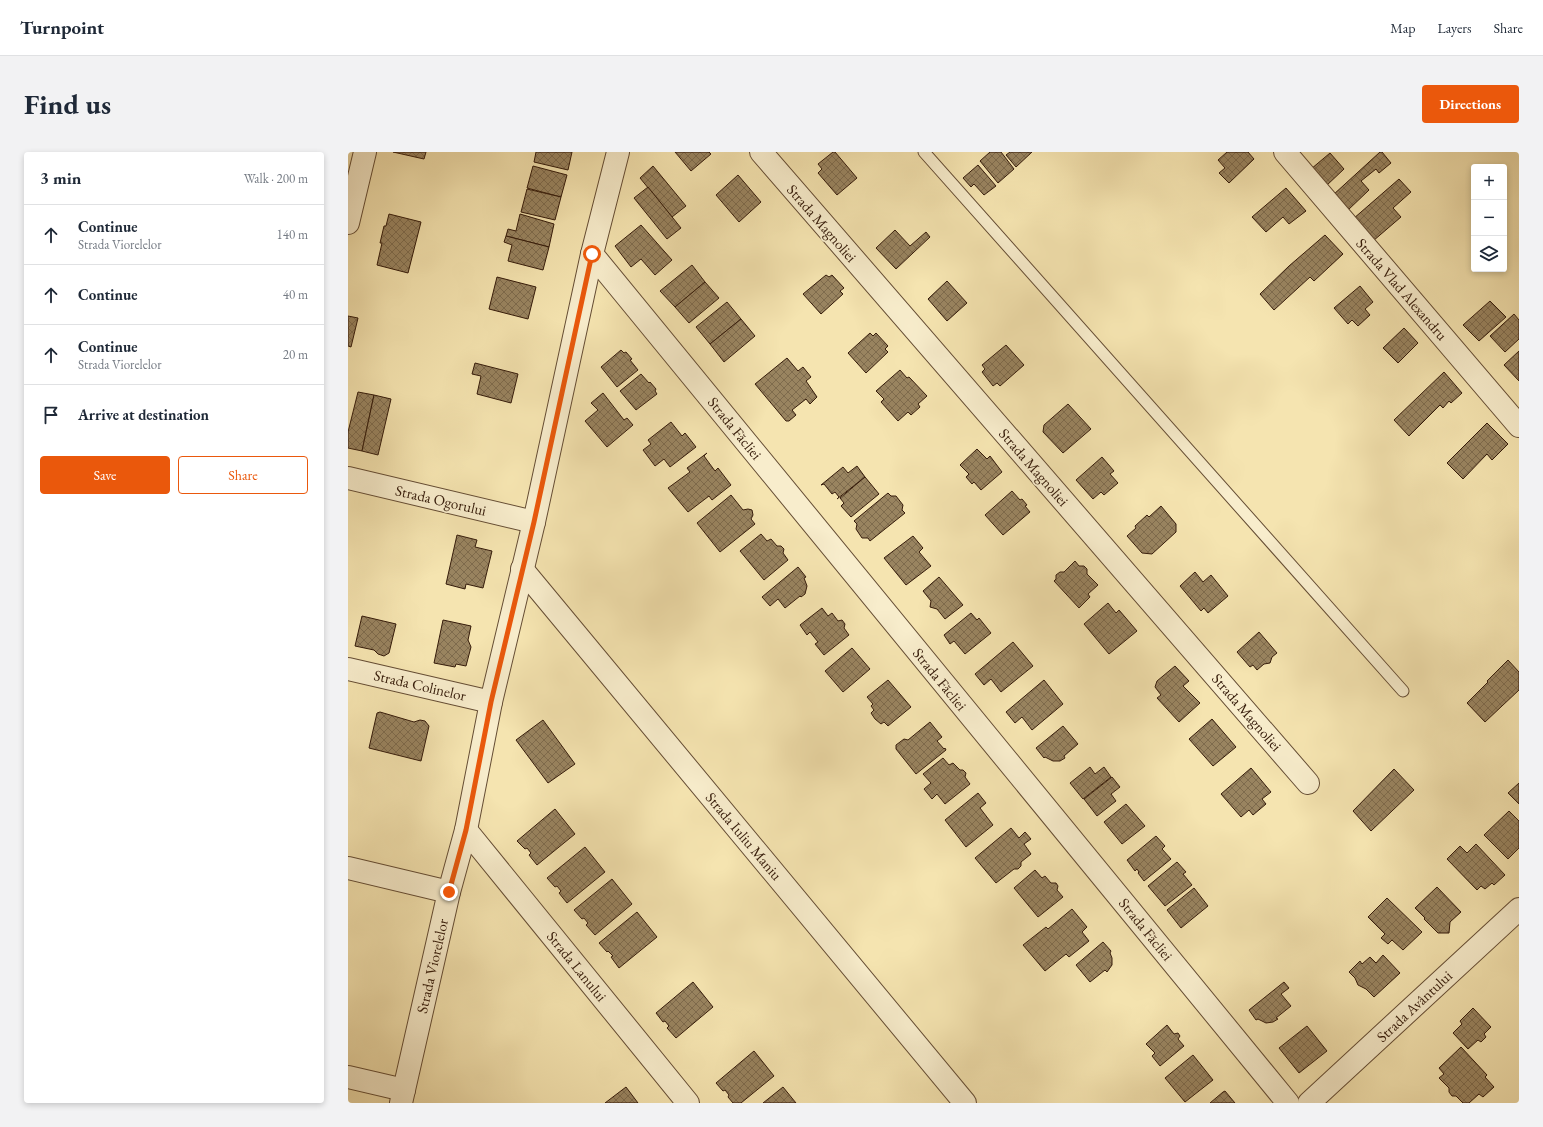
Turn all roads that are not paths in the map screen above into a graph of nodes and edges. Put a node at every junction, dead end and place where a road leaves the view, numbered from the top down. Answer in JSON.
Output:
{"nodes":[{"id":1,"x":365,"y":152,"type":"edge"},
{"id":2,"x":618,"y":152,"type":"edge"},
{"id":3,"x":761,"y":152,"type":"edge"},
{"id":4,"x":924,"y":152,"type":"edge"},
{"id":5,"x":1285,"y":152,"type":"edge"},
{"id":6,"x":348,"y":223,"type":"edge"},
{"id":7,"x":592,"y":254,"type":"junction"},
{"id":8,"x":1519,"y":426,"type":"edge"},
{"id":9,"x":348,"y":478,"type":"edge"},
{"id":10,"x":534,"y":522,"type":"junction"},
{"id":11,"x":522,"y":569,"type":"junction"},
{"id":12,"x":348,"y":669,"type":"edge"},
{"id":13,"x":1403,"y":691,"type":"dead end"},
{"id":14,"x":491,"y":702,"type":"junction"},
{"id":15,"x":1308,"y":783,"type":"dead end"},
{"id":16,"x":466,"y":830,"type":"junction"},
{"id":17,"x":348,"y":868,"type":"edge"},
{"id":18,"x":449,"y":892,"type":"junction"},
{"id":19,"x":1519,"y":908,"type":"edge"},
{"id":20,"x":348,"y":1077,"type":"edge"},
{"id":21,"x":403,"y":1096,"type":"edge"},
{"id":22,"x":688,"y":1103,"type":"edge"},
{"id":23,"x":965,"y":1103,"type":"edge"},
{"id":24,"x":1288,"y":1103,"type":"edge"},
{"id":25,"x":1309,"y":1103,"type":"edge"}],
"edges":[{"from":1,"to":6,"type":"street"},
{"from":2,"to":7,"type":"street"},
{"from":3,"to":15,"type":"street","name":"Strada Magnoliei"},
{"from":4,"to":13,"type":"lane"},
{"from":5,"to":8,"type":"street","name":"Strada Vlad Alexandru"},
{"from":7,"to":10,"type":"street"},
{"from":7,"to":24,"type":"street","name":"Strada Făcliei"},
{"from":9,"to":10,"type":"street","name":"Strada Ogorului"},
{"from":10,"to":11,"type":"street"},
{"from":11,"to":14,"type":"street"},
{"from":11,"to":23,"type":"street","name":"Strada Iuliu Maniu"},
{"from":12,"to":14,"type":"street","name":"Strada Colinelor"},
{"from":14,"to":16,"type":"street","name":"Strada Viorelelor"},
{"from":16,"to":18,"type":"street","name":"Strada Viorelelor"},
{"from":16,"to":22,"type":"street","name":"Strada Lanului"},
{"from":17,"to":18,"type":"street"},
{"from":18,"to":21,"type":"street","name":"Strada Viorelelor"},
{"from":19,"to":25,"type":"street","name":"Strada Avântului"},
{"from":20,"to":21,"type":"street"}]}
